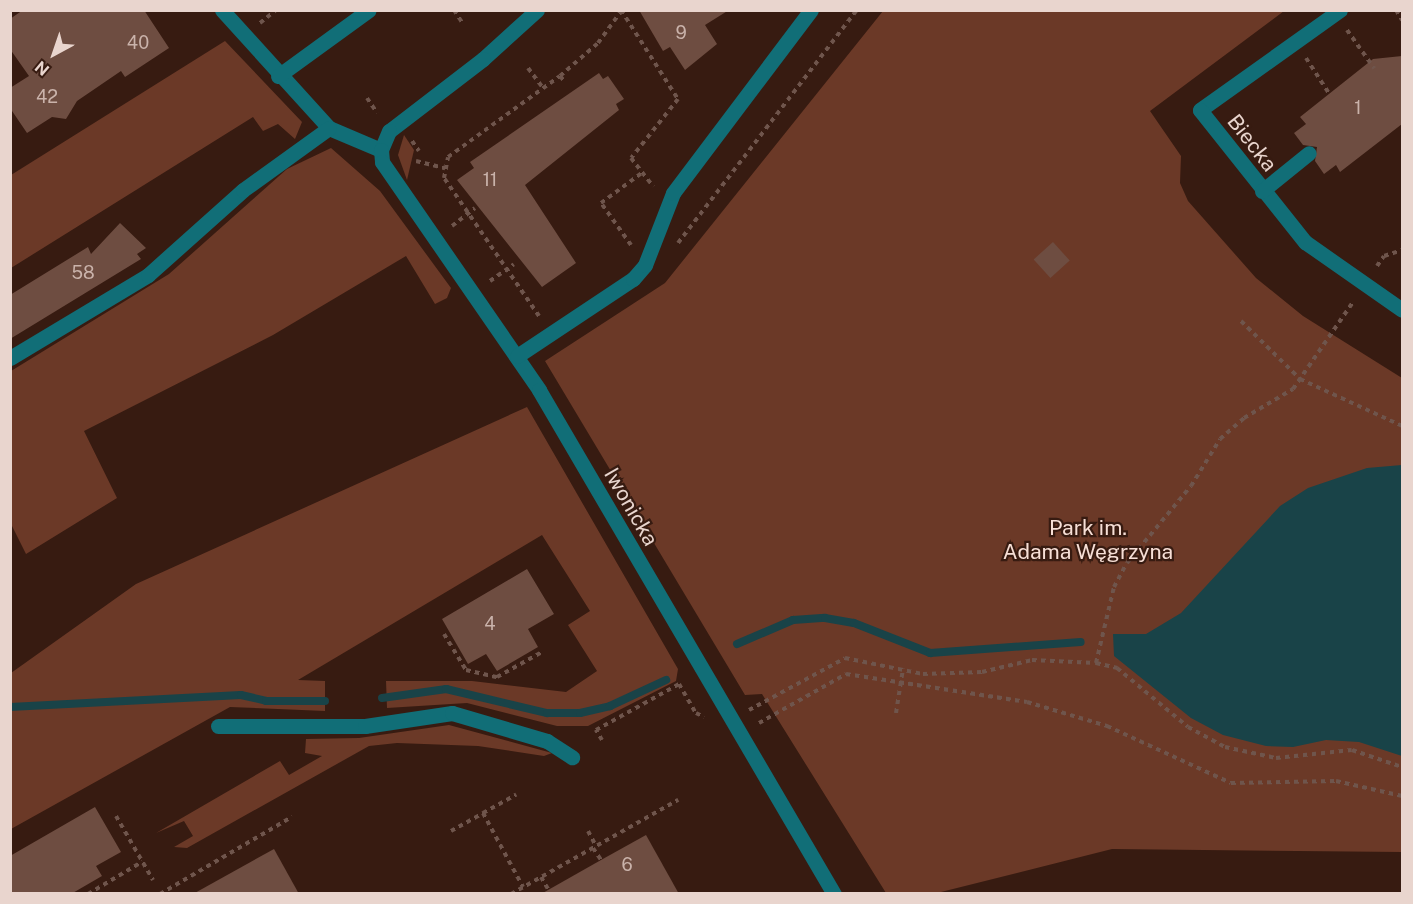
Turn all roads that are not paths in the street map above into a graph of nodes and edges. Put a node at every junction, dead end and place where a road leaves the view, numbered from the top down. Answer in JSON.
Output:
{"nodes":[{"id":1,"x":222,"y":10,"type":"edge"},
{"id":2,"x":369,"y":10,"type":"edge"},
{"id":3,"x":537,"y":10,"type":"edge"},
{"id":4,"x":811,"y":10,"type":"edge"},
{"id":5,"x":1337,"y":12,"type":"edge"},
{"id":6,"x":278,"y":76,"type":"junction"},
{"id":7,"x":329,"y":128,"type":"junction"},
{"id":8,"x":381,"y":150,"type":"junction"},
{"id":9,"x":1309,"y":153,"type":"dead end"},
{"id":10,"x":1262,"y":191,"type":"junction"},
{"id":11,"x":1402,"y":310,"type":"edge"},
{"id":12,"x":517,"y":356,"type":"junction"},
{"id":13,"x":10,"y":357,"type":"edge"},
{"id":14,"x":218,"y":726,"type":"dead end"},
{"id":15,"x":572,"y":757,"type":"dead end"},
{"id":16,"x":834,"y":894,"type":"edge"}],
"edges":[{"from":1,"to":6,"type":"street"},
{"from":2,"to":6,"type":"street"},
{"from":3,"to":8,"type":"street"},
{"from":4,"to":12,"type":"street"},
{"from":5,"to":10,"type":"street","name":"Biecka"},
{"from":6,"to":7,"type":"street"},
{"from":7,"to":8,"type":"street"},
{"from":7,"to":13,"type":"street"},
{"from":8,"to":12,"type":"street","name":"Iwonicka"},
{"from":9,"to":10,"type":"street"},
{"from":10,"to":11,"type":"street","name":"Biecka"},
{"from":12,"to":16,"type":"street","name":"Iwonicka"},
{"from":14,"to":15,"type":"street"}]}
